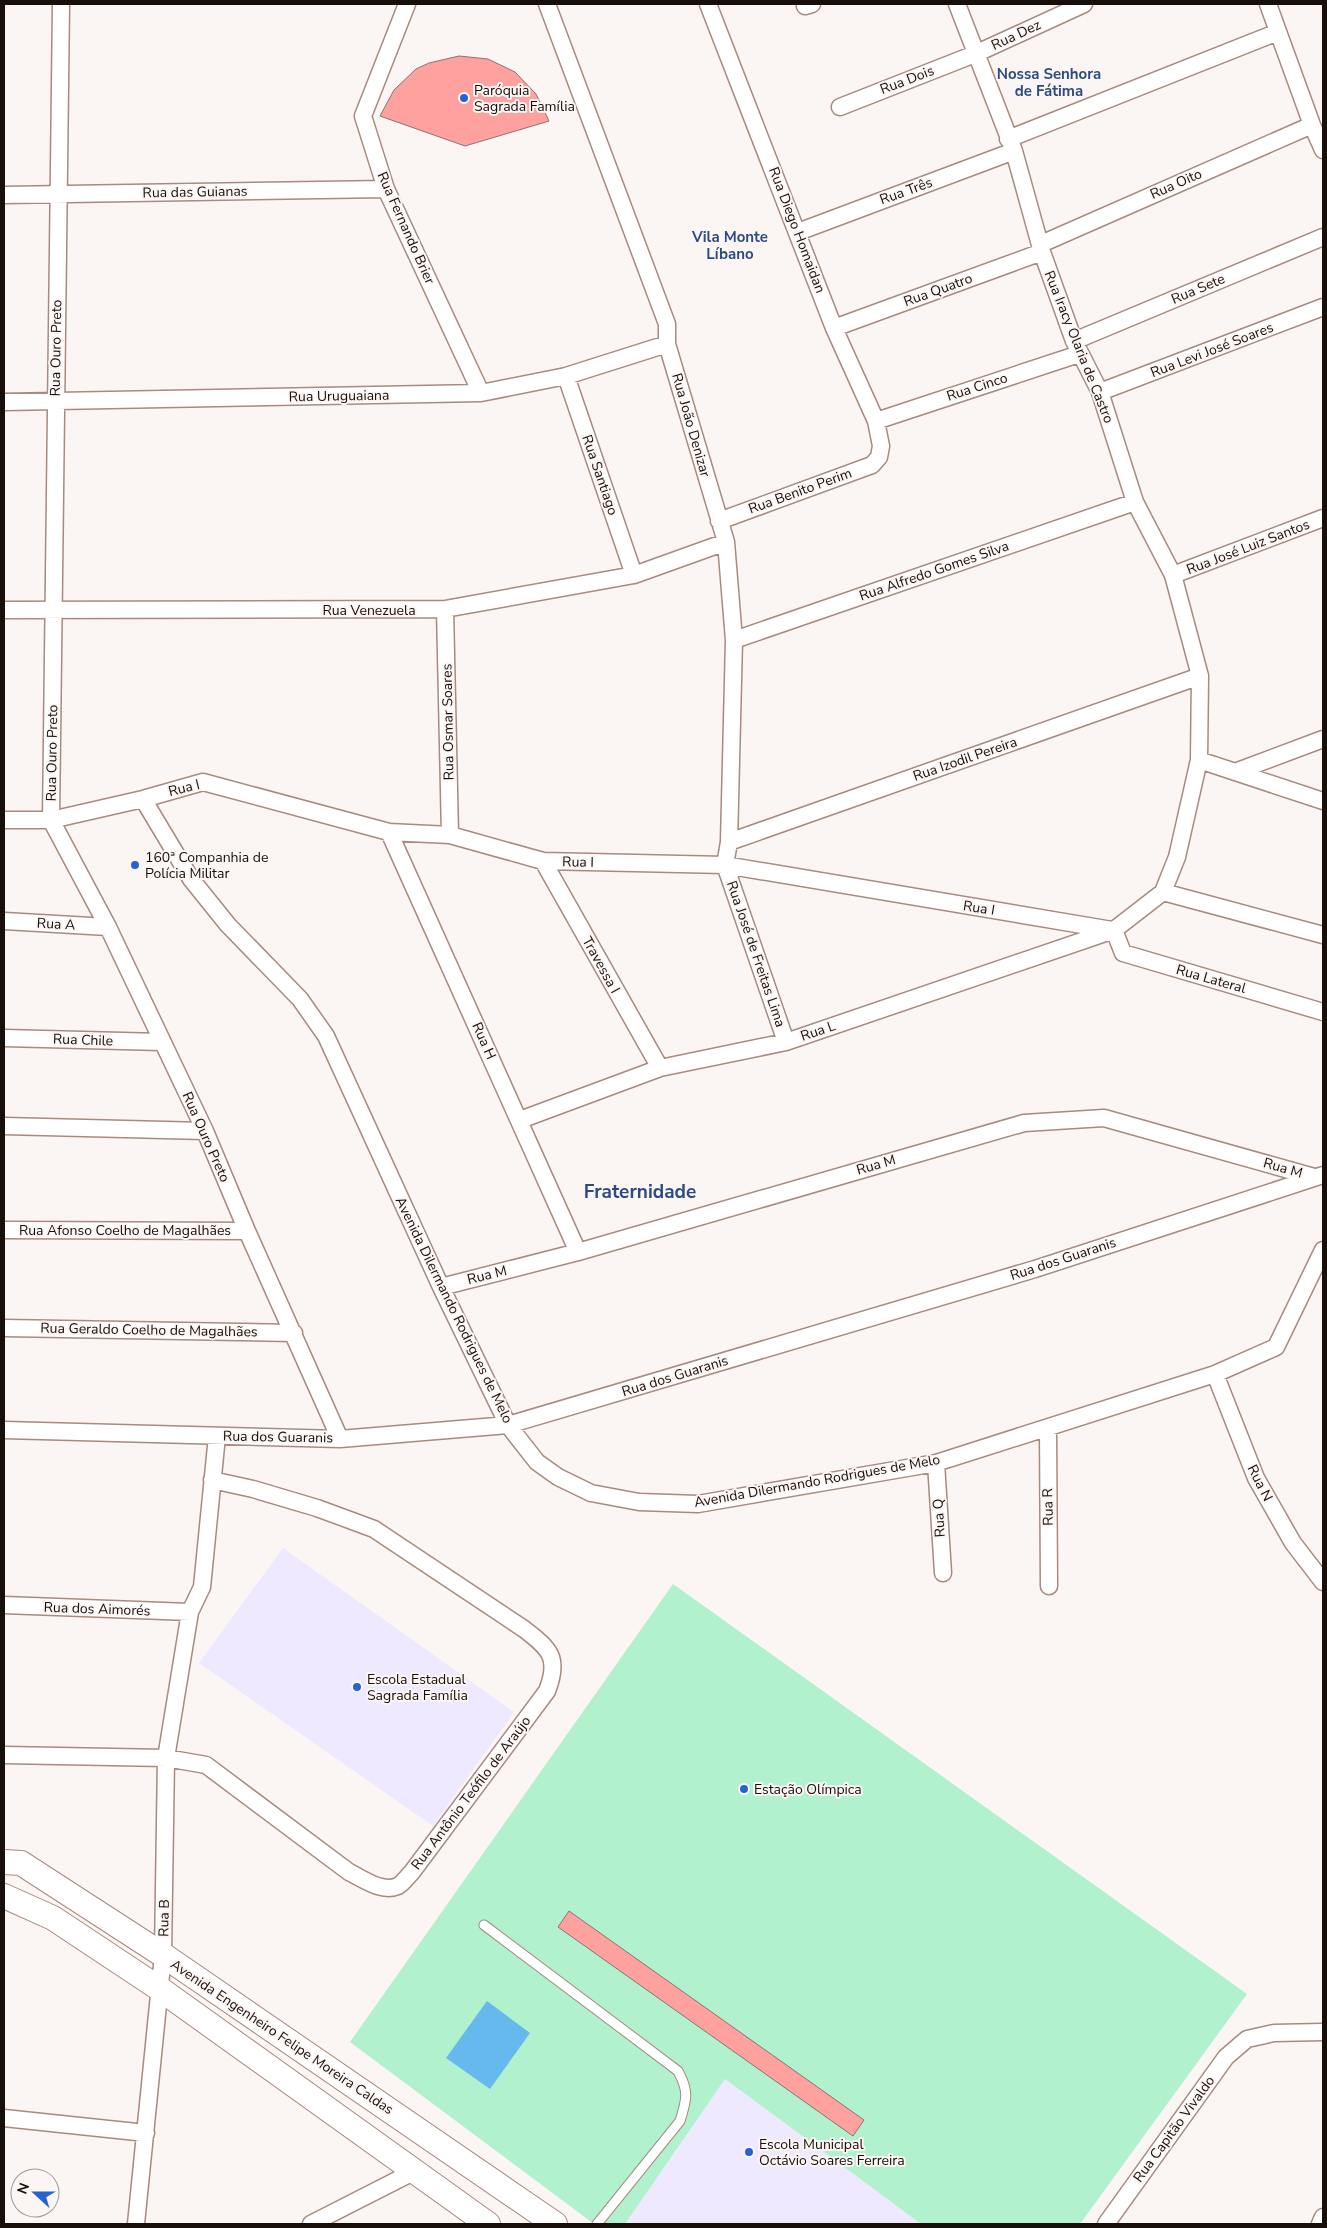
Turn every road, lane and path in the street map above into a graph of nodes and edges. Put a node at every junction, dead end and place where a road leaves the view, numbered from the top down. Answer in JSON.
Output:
{"nodes":[{"id":1,"x":61,"y":4,"type":"edge"},
{"id":2,"x":407,"y":4,"type":"edge"},
{"id":3,"x":548,"y":4,"type":"edge"},
{"id":4,"x":708,"y":4,"type":"edge"},
{"id":5,"x":957,"y":4,"type":"edge"},
{"id":6,"x":1084,"y":4,"type":"edge"},
{"id":7,"x":1268,"y":4,"type":"edge"},
{"id":8,"x":1278,"y":32,"type":"junction"},
{"id":9,"x":975,"y":54,"type":"junction"},
{"id":10,"x":840,"y":107,"type":"dead end"},
{"id":11,"x":1312,"y":125,"type":"junction"},
{"id":12,"x":1011,"y":145,"type":"junction"},
{"id":13,"x":1323,"y":150,"type":"edge"},
{"id":14,"x":386,"y":189,"type":"junction"},
{"id":15,"x":4,"y":195,"type":"edge"},
{"id":16,"x":58,"y":195,"type":"junction"},
{"id":17,"x":798,"y":232,"type":"junction"},
{"id":18,"x":1323,"y":237,"type":"edge"},
{"id":19,"x":1041,"y":248,"type":"junction"},
{"id":20,"x":1323,"y":307,"type":"edge"},
{"id":21,"x":834,"y":328,"type":"junction"},
{"id":22,"x":667,"y":344,"type":"junction"},
{"id":23,"x":1076,"y":347,"type":"junction"},
{"id":24,"x":566,"y":376,"type":"junction"},
{"id":25,"x":1100,"y":392,"type":"junction"},
{"id":26,"x":481,"y":393,"type":"junction"},
{"id":27,"x":4,"y":402,"type":"edge"},
{"id":28,"x":55,"y":403,"type":"junction"},
{"id":29,"x":876,"y":421,"type":"junction"},
{"id":30,"x":879,"y":457,"type":"joint"},
{"id":31,"x":1135,"y":502,"type":"junction"},
{"id":32,"x":1323,"y":518,"type":"edge"},
{"id":33,"x":719,"y":521,"type":"junction"},
{"id":34,"x":726,"y":542,"type":"junction"},
{"id":35,"x":634,"y":575,"type":"junction"},
{"id":36,"x":1172,"y":575,"type":"junction"},
{"id":37,"x":445,"y":609,"type":"junction"},
{"id":38,"x":4,"y":610,"type":"edge"},
{"id":39,"x":55,"y":610,"type":"junction"},
{"id":40,"x":734,"y":640,"type":"junction"},
{"id":41,"x":1200,"y":676,"type":"junction"},
{"id":42,"x":1323,"y":738,"type":"edge"},
{"id":43,"x":1199,"y":760,"type":"junction"},
{"id":44,"x":1235,"y":772,"type":"junction"},
{"id":45,"x":144,"y":799,"type":"junction"},
{"id":46,"x":1323,"y":801,"type":"edge"},
{"id":47,"x":4,"y":820,"type":"edge"},
{"id":48,"x":51,"y":820,"type":"junction"},
{"id":49,"x":389,"y":832,"type":"junction"},
{"id":50,"x":450,"y":835,"type":"junction"},
{"id":51,"x":729,"y":842,"type":"junction"},
{"id":52,"x":543,"y":861,"type":"junction"},
{"id":53,"x":725,"y":866,"type":"junction"},
{"id":54,"x":1163,"y":892,"type":"junction"},
{"id":55,"x":4,"y":921,"type":"edge"},
{"id":56,"x":108,"y":927,"type":"junction"},
{"id":57,"x":1114,"y":930,"type":"junction"},
{"id":58,"x":1323,"y":935,"type":"edge"},
{"id":59,"x":1323,"y":1012,"type":"edge"},
{"id":60,"x":4,"y":1038,"type":"edge"},
{"id":61,"x":162,"y":1042,"type":"junction"},
{"id":62,"x":786,"y":1042,"type":"junction"},
{"id":63,"x":660,"y":1068,"type":"junction"},
{"id":64,"x":520,"y":1120,"type":"junction"},
{"id":65,"x":4,"y":1126,"type":"edge"},
{"id":66,"x":205,"y":1130,"type":"junction"},
{"id":67,"x":1319,"y":1176,"type":"edge"},
{"id":68,"x":4,"y":1230,"type":"edge"},
{"id":69,"x":247,"y":1231,"type":"junction"},
{"id":70,"x":1323,"y":1250,"type":"edge"},
{"id":71,"x":578,"y":1252,"type":"junction"},
{"id":72,"x":441,"y":1287,"type":"junction"},
{"id":73,"x":4,"y":1328,"type":"edge"},
{"id":74,"x":294,"y":1334,"type":"junction"},
{"id":75,"x":1214,"y":1374,"type":"junction"},
{"id":76,"x":508,"y":1425,"type":"junction"},
{"id":77,"x":1048,"y":1428,"type":"junction"},
{"id":78,"x":4,"y":1430,"type":"edge"},
{"id":79,"x":217,"y":1436,"type":"junction"},
{"id":80,"x":340,"y":1438,"type":"junction"},
{"id":81,"x":936,"y":1463,"type":"junction"},
{"id":82,"x":212,"y":1480,"type":"junction"},
{"id":83,"x":943,"y":1572,"type":"dead end"},
{"id":84,"x":1322,"y":1579,"type":"edge"},
{"id":85,"x":1049,"y":1586,"type":"dead end"},
{"id":86,"x":4,"y":1605,"type":"edge"},
{"id":87,"x":190,"y":1612,"type":"junction"},
{"id":88,"x":4,"y":1755,"type":"edge"},
{"id":89,"x":166,"y":1758,"type":"junction"},
{"id":90,"x":4,"y":1862,"type":"edge"},
{"id":91,"x":4,"y":1896,"type":"edge"},
{"id":92,"x":484,"y":1925,"type":"dead end"},
{"id":93,"x":163,"y":1955,"type":"junction"},
{"id":94,"x":160,"y":1989,"type":"junction"},
{"id":95,"x":1323,"y":2032,"type":"edge"},
{"id":96,"x":4,"y":2118,"type":"edge"},
{"id":97,"x":146,"y":2133,"type":"junction"},
{"id":98,"x":414,"y":2171,"type":"junction"},
{"id":99,"x":1323,"y":2217,"type":"edge"},
{"id":100,"x":136,"y":2224,"type":"edge"},
{"id":101,"x":311,"y":2224,"type":"edge"},
{"id":102,"x":488,"y":2224,"type":"edge"},
{"id":103,"x":555,"y":2224,"type":"edge"},
{"id":104,"x":597,"y":2224,"type":"edge"},
{"id":105,"x":1106,"y":2224,"type":"edge"},
{"id":106,"x":1320,"y":2224,"type":"edge"}],
"edges":[{"from":1,"to":16,"type":"street","name":"Rua Ouro Preto"},
{"from":2,"to":14,"type":"street","name":"Rua Fernando Brier"},
{"from":3,"to":22,"type":"street","name":"Rua João Denizar"},
{"from":4,"to":17,"type":"street","name":"Rua Diego Homaidan"},
{"from":5,"to":9,"type":"street","name":"Rua Iracy Olaria de Castro"},
{"from":6,"to":9,"type":"street","name":"Rua Dez"},
{"from":7,"to":8,"type":"street"},
{"from":8,"to":11,"type":"street"},
{"from":8,"to":12,"type":"street","name":"Rua Três"},
{"from":9,"to":10,"type":"street","name":"Rua Dois"},
{"from":9,"to":12,"type":"street","name":"Rua Iracy Olaria de Castro"},
{"from":11,"to":13,"type":"street"},
{"from":11,"to":19,"type":"street","name":"Rua Oito"},
{"from":12,"to":17,"type":"street","name":"Rua Três"},
{"from":12,"to":19,"type":"street","name":"Rua Iracy Olaria de Castro"},
{"from":14,"to":16,"type":"street","name":"Rua das Guianas"},
{"from":14,"to":26,"type":"street","name":"Rua Fernando Brier"},
{"from":15,"to":16,"type":"street","name":"Rua das Guianas"},
{"from":16,"to":28,"type":"street","name":"Rua Ouro Preto"},
{"from":17,"to":21,"type":"street","name":"Rua Diego Homaidan"},
{"from":18,"to":23,"type":"street","name":"Rua Sete"},
{"from":19,"to":21,"type":"street","name":"Rua Quatro"},
{"from":19,"to":23,"type":"street","name":"Rua Iracy Olaria de Castro"},
{"from":20,"to":25,"type":"street","name":"Rua Levi José Soares"},
{"from":21,"to":29,"type":"street","name":"Rua Diego Homaidan"},
{"from":22,"to":24,"type":"street","name":"Rua Uruguaiana"},
{"from":22,"to":33,"type":"street","name":"Rua João Denizar"},
{"from":23,"to":25,"type":"street","name":"Rua Iracy Olaria de Castro"},
{"from":23,"to":29,"type":"street","name":"Rua Cinco"},
{"from":24,"to":26,"type":"street","name":"Rua Uruguaiana"},
{"from":24,"to":35,"type":"street","name":"Rua Santiago"},
{"from":25,"to":31,"type":"street","name":"Rua Iracy Olaria de Castro"},
{"from":26,"to":28,"type":"street","name":"Rua Uruguaiana"},
{"from":27,"to":28,"type":"street","name":"Rua Uruguaiana"},
{"from":28,"to":39,"type":"street","name":"Rua Ouro Preto"},
{"from":29,"to":30,"type":"street","name":"Rua Diego Homaidan"},
{"from":30,"to":33,"type":"street","name":"Rua Benito Perim"},
{"from":31,"to":36,"type":"street","name":"Rua Iracy Olaria de Castro"},
{"from":31,"to":40,"type":"street","name":"Rua Alfredo Gomes Silva"},
{"from":32,"to":36,"type":"street","name":"Rua José Luiz Santos"},
{"from":33,"to":34,"type":"street","name":"Rua João Denizar"},
{"from":34,"to":35,"type":"street","name":"Rua Venezuela"},
{"from":34,"to":40,"type":"street","name":"Rua João Denizar"},
{"from":35,"to":37,"type":"street","name":"Rua Venezuela"},
{"from":36,"to":41,"type":"street","name":"Rua Iracy Olaria de Castro"},
{"from":37,"to":39,"type":"street","name":"Rua Venezuela"},
{"from":37,"to":50,"type":"street","name":"Rua Osmar Soares"},
{"from":38,"to":39,"type":"street","name":"Rua Venezuela"},
{"from":39,"to":48,"type":"street","name":"Rua Ouro Preto"},
{"from":40,"to":51,"type":"street","name":"Rua João Denizar"},
{"from":41,"to":43,"type":"street","name":"Rua Iracy Olaria de Castro"},
{"from":41,"to":51,"type":"street","name":"Rua Izodil Pereira"},
{"from":42,"to":44,"type":"street"},
{"from":43,"to":44,"type":"street"},
{"from":43,"to":54,"type":"street","name":"Rua Iracy Olaria de Castro"},
{"from":44,"to":46,"type":"street"},
{"from":45,"to":48,"type":"street","name":"Rua I"},
{"from":45,"to":49,"type":"street","name":"Rua I"},
{"from":45,"to":72,"type":"street","name":"Avenida Dilermando Rodrigues de Melo"},
{"from":47,"to":48,"type":"street","name":"Rua I"},
{"from":48,"to":56,"type":"street","name":"Rua Ouro Preto"},
{"from":49,"to":50,"type":"street","name":"Rua I"},
{"from":49,"to":64,"type":"street","name":"Rua H"},
{"from":50,"to":52,"type":"street","name":"Rua I"},
{"from":51,"to":53,"type":"street","name":"Rua João Denizar"},
{"from":52,"to":53,"type":"street","name":"Rua I"},
{"from":52,"to":63,"type":"street","name":"Travessa I"},
{"from":53,"to":57,"type":"street","name":"Rua I"},
{"from":53,"to":62,"type":"street","name":"Rua José de Freitas Lima"},
{"from":54,"to":57,"type":"street"},
{"from":54,"to":58,"type":"street"},
{"from":55,"to":56,"type":"street","name":"Rua A"},
{"from":56,"to":61,"type":"street","name":"Rua Ouro Preto"},
{"from":57,"to":59,"type":"street","name":"Rua Lateral"},
{"from":57,"to":62,"type":"street","name":"Rua L"},
{"from":60,"to":61,"type":"street","name":"Rua Chile"},
{"from":61,"to":66,"type":"street","name":"Rua Ouro Preto"},
{"from":62,"to":63,"type":"street","name":"Rua L"},
{"from":63,"to":64,"type":"street","name":"Rua L"},
{"from":64,"to":71,"type":"street","name":"Rua H"},
{"from":65,"to":66,"type":"street"},
{"from":66,"to":69,"type":"street","name":"Rua Ouro Preto"},
{"from":67,"to":71,"type":"street","name":"Rua M"},
{"from":67,"to":76,"type":"street","name":"Rua dos Guaranis"},
{"from":68,"to":69,"type":"street","name":"Rua Afonso Coelho de Magalhães"},
{"from":69,"to":74,"type":"street","name":"Rua Ouro Preto"},
{"from":70,"to":75,"type":"street","name":"Avenida Dilermando Rodrigues de Melo"},
{"from":71,"to":72,"type":"street","name":"Rua M"},
{"from":72,"to":76,"type":"street","name":"Avenida Dilermando Rodrigues de Melo"},
{"from":73,"to":74,"type":"street","name":"Rua Geraldo Coelho de Magalhães"},
{"from":74,"to":80,"type":"street","name":"Rua Ouro Preto"},
{"from":75,"to":77,"type":"street","name":"Avenida Dilermando Rodrigues de Melo"},
{"from":75,"to":84,"type":"street","name":"Rua N"},
{"from":76,"to":80,"type":"street","name":"Rua dos Guaranis"},
{"from":76,"to":81,"type":"street","name":"Avenida Dilermando Rodrigues de Melo"},
{"from":77,"to":81,"type":"street","name":"Avenida Dilermando Rodrigues de Melo"},
{"from":77,"to":85,"type":"street","name":"Rua R"},
{"from":78,"to":79,"type":"street","name":"Rua dos Guaranis"},
{"from":79,"to":80,"type":"street","name":"Rua dos Guaranis"},
{"from":79,"to":82,"type":"street","name":"Rua B"},
{"from":81,"to":83,"type":"street","name":"Rua Q"},
{"from":82,"to":87,"type":"street","name":"Rua B"},
{"from":82,"to":89,"type":"street","name":"Rua Antônio Teófilo de Araújo"},
{"from":86,"to":87,"type":"street","name":"Rua dos Aimorés"},
{"from":87,"to":89,"type":"street","name":"Rua B"},
{"from":88,"to":89,"type":"street","name":"Rua Antônio Teófilo de Araújo"},
{"from":89,"to":93,"type":"street","name":"Rua B"},
{"from":90,"to":93,"type":"street","name":"Avenida Engenheiro Felipe Moreira Caldas"},
{"from":91,"to":94,"type":"street","name":"Avenida Engenheiro Felipe Moreira Caldas"},
{"from":92,"to":104,"type":"lane"},
{"from":93,"to":94,"type":"street","name":"Rua B"},
{"from":93,"to":103,"type":"street","name":"Avenida Engenheiro Felipe Moreira Caldas"},
{"from":94,"to":97,"type":"street","name":"Rua B"},
{"from":94,"to":98,"type":"street","name":"Avenida Engenheiro Felipe Moreira Caldas"},
{"from":95,"to":105,"type":"street","name":"Rua Capitão Vivaldo"},
{"from":96,"to":97,"type":"street"},
{"from":97,"to":100,"type":"street","name":"Rua B"},
{"from":98,"to":101,"type":"street"},
{"from":98,"to":102,"type":"street","name":"Avenida Engenheiro Felipe Moreira Caldas"},
{"from":99,"to":106,"type":"street"}]}
